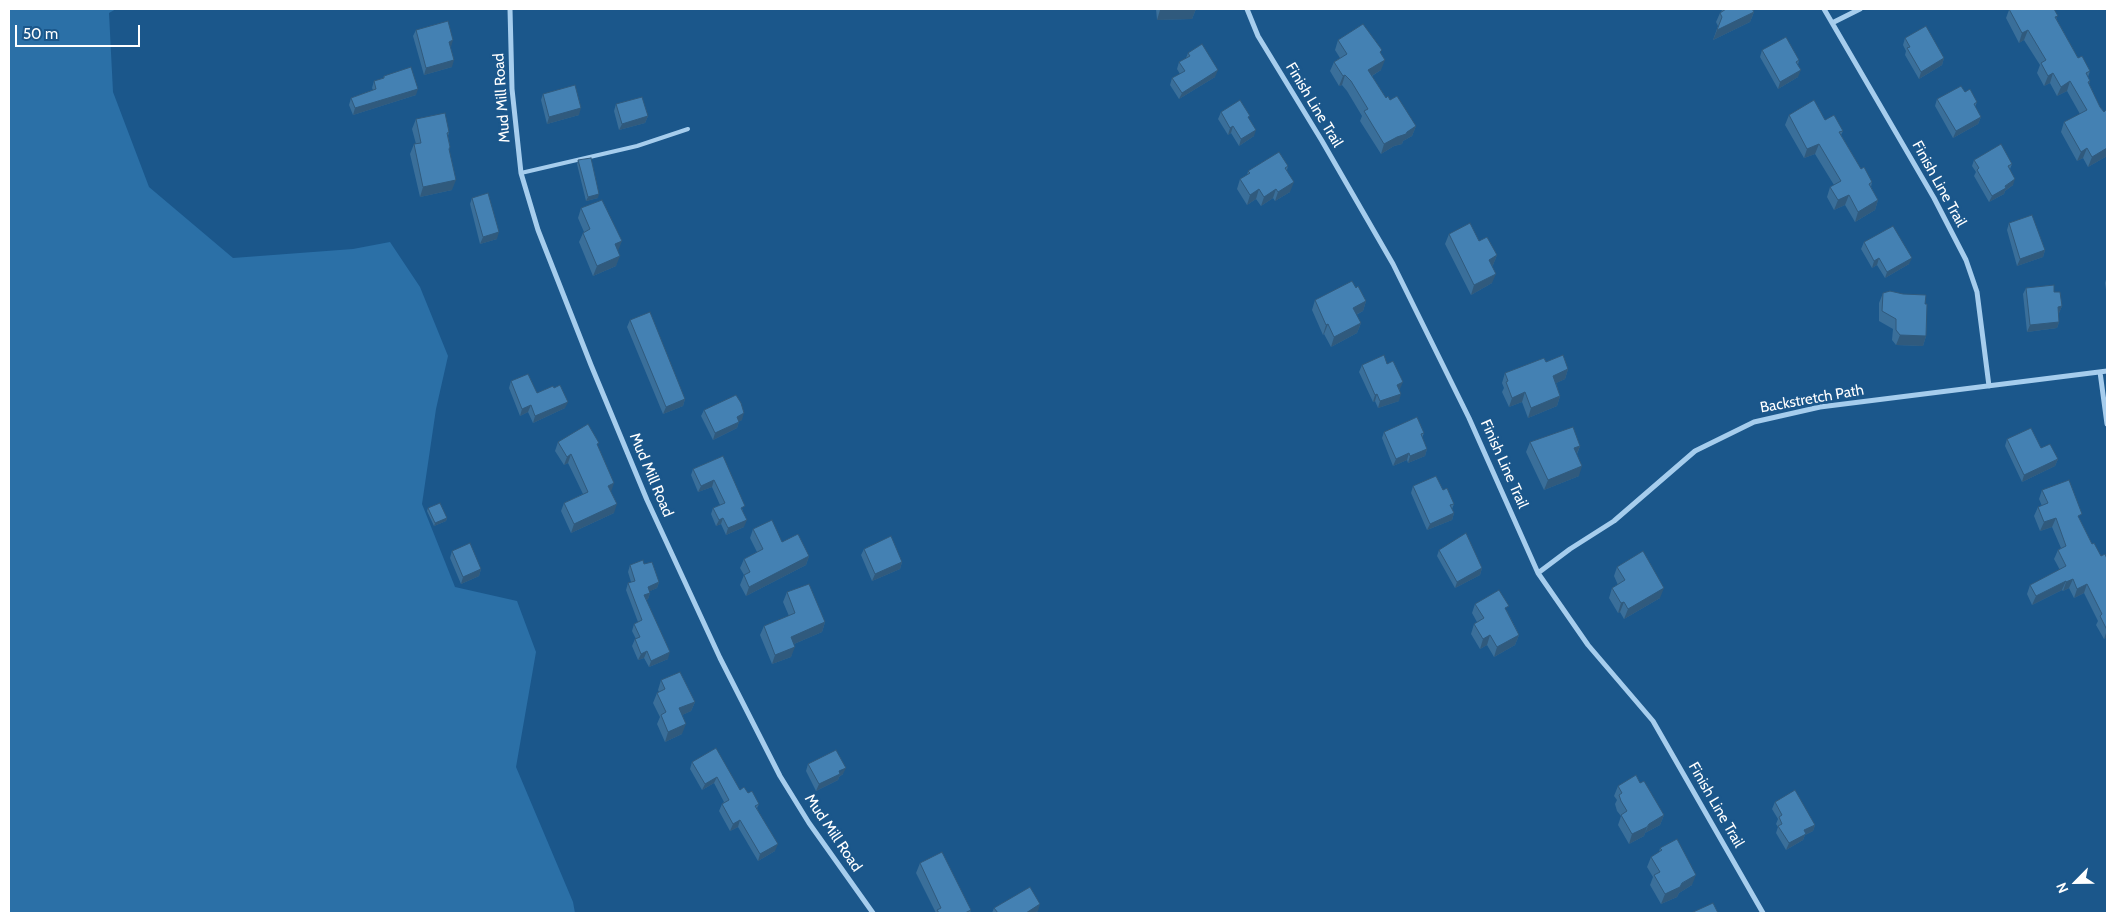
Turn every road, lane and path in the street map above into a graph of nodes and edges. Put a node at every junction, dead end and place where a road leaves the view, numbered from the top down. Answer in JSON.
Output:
{"nodes":[{"id":1,"x":510,"y":9,"type":"edge"},
{"id":2,"x":1247,"y":9,"type":"edge"},
{"id":3,"x":1824,"y":9,"type":"edge"},
{"id":4,"x":1860,"y":9,"type":"edge"},
{"id":5,"x":1832,"y":23,"type":"junction"},
{"id":6,"x":688,"y":129,"type":"dead end"},
{"id":7,"x":522,"y":173,"type":"junction"},
{"id":8,"x":2100,"y":372,"type":"junction"},
{"id":9,"x":2107,"y":372,"type":"edge"},
{"id":10,"x":1989,"y":386,"type":"junction"},
{"id":11,"x":2107,"y":424,"type":"edge"},
{"id":12,"x":1538,"y":573,"type":"junction"},
{"id":13,"x":873,"y":913,"type":"edge"},
{"id":14,"x":1763,"y":913,"type":"edge"}],
"edges":[{"from":1,"to":7,"type":"street","name":"Mud Mill Road"},
{"from":2,"to":12,"type":"street","name":"Finish Line Trail"},
{"from":3,"to":5,"type":"street","name":"Finish Line Trail"},
{"from":4,"to":5,"type":"street"},
{"from":5,"to":10,"type":"street","name":"Finish Line Trail"},
{"from":6,"to":7,"type":"lane"},
{"from":7,"to":13,"type":"street","name":"Mud Mill Road"},
{"from":8,"to":9,"type":"street","name":"Backstretch Path"},
{"from":8,"to":10,"type":"street","name":"Backstretch Path"},
{"from":8,"to":11,"type":"street"},
{"from":10,"to":12,"type":"street","name":"Backstretch Path"},
{"from":12,"to":14,"type":"street","name":"Finish Line Trail"}]}
